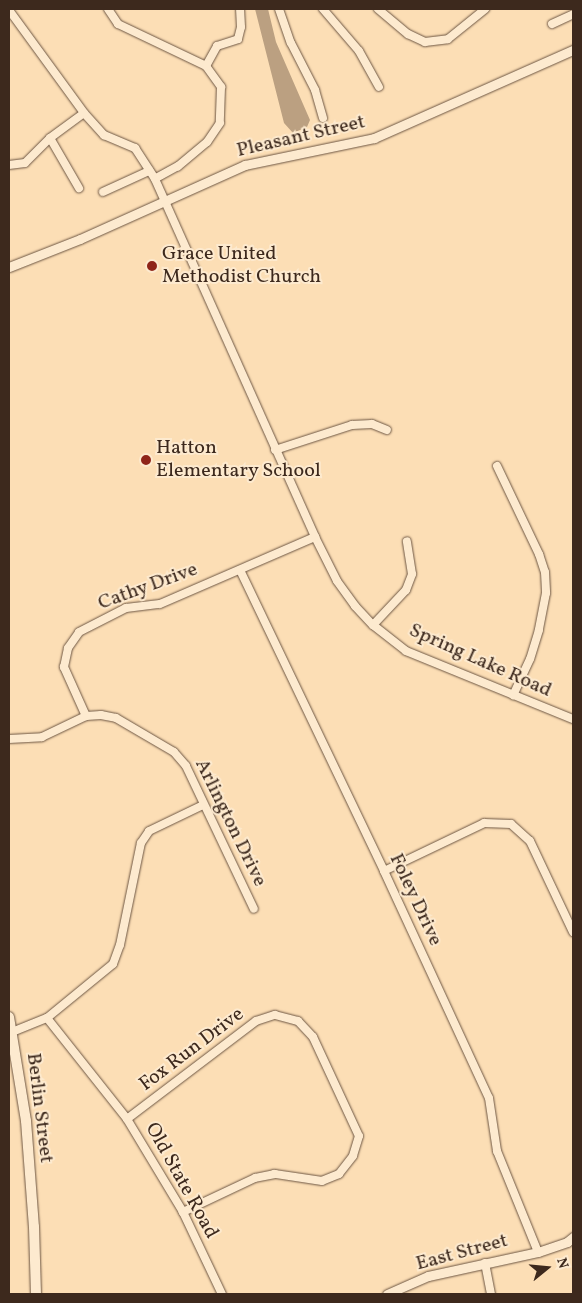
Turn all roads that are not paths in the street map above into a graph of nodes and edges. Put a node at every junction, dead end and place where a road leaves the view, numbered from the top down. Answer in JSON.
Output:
{"nodes":[{"id":1,"x":108,"y":9,"type":"edge"},
{"id":2,"x":240,"y":9,"type":"edge"},
{"id":3,"x":279,"y":9,"type":"edge"},
{"id":4,"x":323,"y":9,"type":"edge"},
{"id":5,"x":378,"y":9,"type":"edge"},
{"id":6,"x":485,"y":9,"type":"edge"},
{"id":7,"x":9,"y":10,"type":"edge"},
{"id":8,"x":573,"y":14,"type":"edge"},
{"id":9,"x":552,"y":24,"type":"dead end"},
{"id":10,"x":573,"y":50,"type":"edge"},
{"id":11,"x":206,"y":66,"type":"junction"},
{"id":12,"x":379,"y":87,"type":"dead end"},
{"id":13,"x":84,"y":113,"type":"junction"},
{"id":14,"x":323,"y":118,"type":"dead end"},
{"id":15,"x":50,"y":138,"type":"junction"},
{"id":16,"x":9,"y":166,"type":"edge"},
{"id":17,"x":149,"y":171,"type":"junction"},
{"id":18,"x":155,"y":179,"type":"junction"},
{"id":19,"x":79,"y":188,"type":"dead end"},
{"id":20,"x":103,"y":192,"type":"dead end"},
{"id":21,"x":164,"y":200,"type":"junction"},
{"id":22,"x":9,"y":267,"type":"edge"},
{"id":23,"x":387,"y":430,"type":"dead end"},
{"id":24,"x":275,"y":450,"type":"junction"},
{"id":25,"x":497,"y":466,"type":"dead end"},
{"id":26,"x":315,"y":537,"type":"junction"},
{"id":27,"x":407,"y":541,"type":"dead end"},
{"id":28,"x":240,"y":570,"type":"junction"},
{"id":29,"x":374,"y":625,"type":"junction"},
{"id":30,"x":513,"y":694,"type":"junction"},
{"id":31,"x":86,"y":716,"type":"junction"},
{"id":32,"x":573,"y":718,"type":"edge"},
{"id":33,"x":9,"y":739,"type":"edge"},
{"id":34,"x":203,"y":805,"type":"junction"},
{"id":35,"x":384,"y":871,"type":"junction"},
{"id":36,"x":254,"y":909,"type":"dead end"},
{"id":37,"x":573,"y":932,"type":"edge"},
{"id":38,"x":9,"y":1017,"type":"edge"},
{"id":39,"x":47,"y":1018,"type":"junction"},
{"id":40,"x":11,"y":1038,"type":"edge"},
{"id":41,"x":127,"y":1119,"type":"junction"},
{"id":42,"x":183,"y":1212,"type":"junction"},
{"id":43,"x":573,"y":1237,"type":"edge"},
{"id":44,"x":538,"y":1252,"type":"junction"},
{"id":45,"x":485,"y":1263,"type":"junction"},
{"id":46,"x":36,"y":1294,"type":"edge"},
{"id":47,"x":222,"y":1294,"type":"edge"},
{"id":48,"x":388,"y":1294,"type":"edge"},
{"id":49,"x":491,"y":1294,"type":"edge"}],
"edges":[{"from":1,"to":11,"type":"street"},
{"from":2,"to":11,"type":"street"},
{"from":3,"to":14,"type":"street"},
{"from":4,"to":12,"type":"street"},
{"from":5,"to":6,"type":"street"},
{"from":7,"to":13,"type":"street","name":"Spring Lake Road"},
{"from":8,"to":9,"type":"street"},
{"from":10,"to":21,"type":"street","name":"Pleasant Street"},
{"from":11,"to":18,"type":"street"},
{"from":13,"to":15,"type":"street"},
{"from":13,"to":17,"type":"street","name":"Spring Lake Road"},
{"from":15,"to":16,"type":"street"},
{"from":15,"to":19,"type":"street"},
{"from":17,"to":18,"type":"street","name":"Spring Lake Road"},
{"from":17,"to":20,"type":"street"},
{"from":18,"to":21,"type":"street","name":"Spring Lake Road"},
{"from":21,"to":22,"type":"street","name":"Pleasant Street"},
{"from":21,"to":24,"type":"street","name":"Spring Lake Road"},
{"from":23,"to":24,"type":"street"},
{"from":24,"to":26,"type":"street","name":"Spring Lake Road"},
{"from":25,"to":30,"type":"street"},
{"from":26,"to":28,"type":"street","name":"Cathy Drive"},
{"from":26,"to":29,"type":"street","name":"Spring Lake Road"},
{"from":27,"to":29,"type":"street"},
{"from":28,"to":31,"type":"street","name":"Cathy Drive"},
{"from":28,"to":35,"type":"street","name":"Foley Drive"},
{"from":29,"to":30,"type":"street","name":"Spring Lake Road"},
{"from":30,"to":32,"type":"street","name":"Spring Lake Road"},
{"from":31,"to":33,"type":"street","name":"Arlington Drive"},
{"from":31,"to":34,"type":"street","name":"Arlington Drive"},
{"from":34,"to":36,"type":"street","name":"Arlington Drive"},
{"from":34,"to":39,"type":"street"},
{"from":35,"to":37,"type":"street"},
{"from":35,"to":44,"type":"street","name":"Foley Drive"},
{"from":38,"to":40,"type":"main road","name":"Berlin Street"},
{"from":39,"to":40,"type":"street"},
{"from":39,"to":41,"type":"street","name":"Old State Road"},
{"from":40,"to":46,"type":"main road","name":"Berlin Street"},
{"from":41,"to":42,"type":"street","name":"Old State Road"},
{"from":41,"to":42,"type":"street","name":"Fox Run Drive"},
{"from":42,"to":47,"type":"street","name":"Old State Road"},
{"from":43,"to":44,"type":"street","name":"East Street"},
{"from":44,"to":45,"type":"street","name":"East Street"},
{"from":45,"to":48,"type":"street","name":"East Street"},
{"from":45,"to":49,"type":"street"}]}
